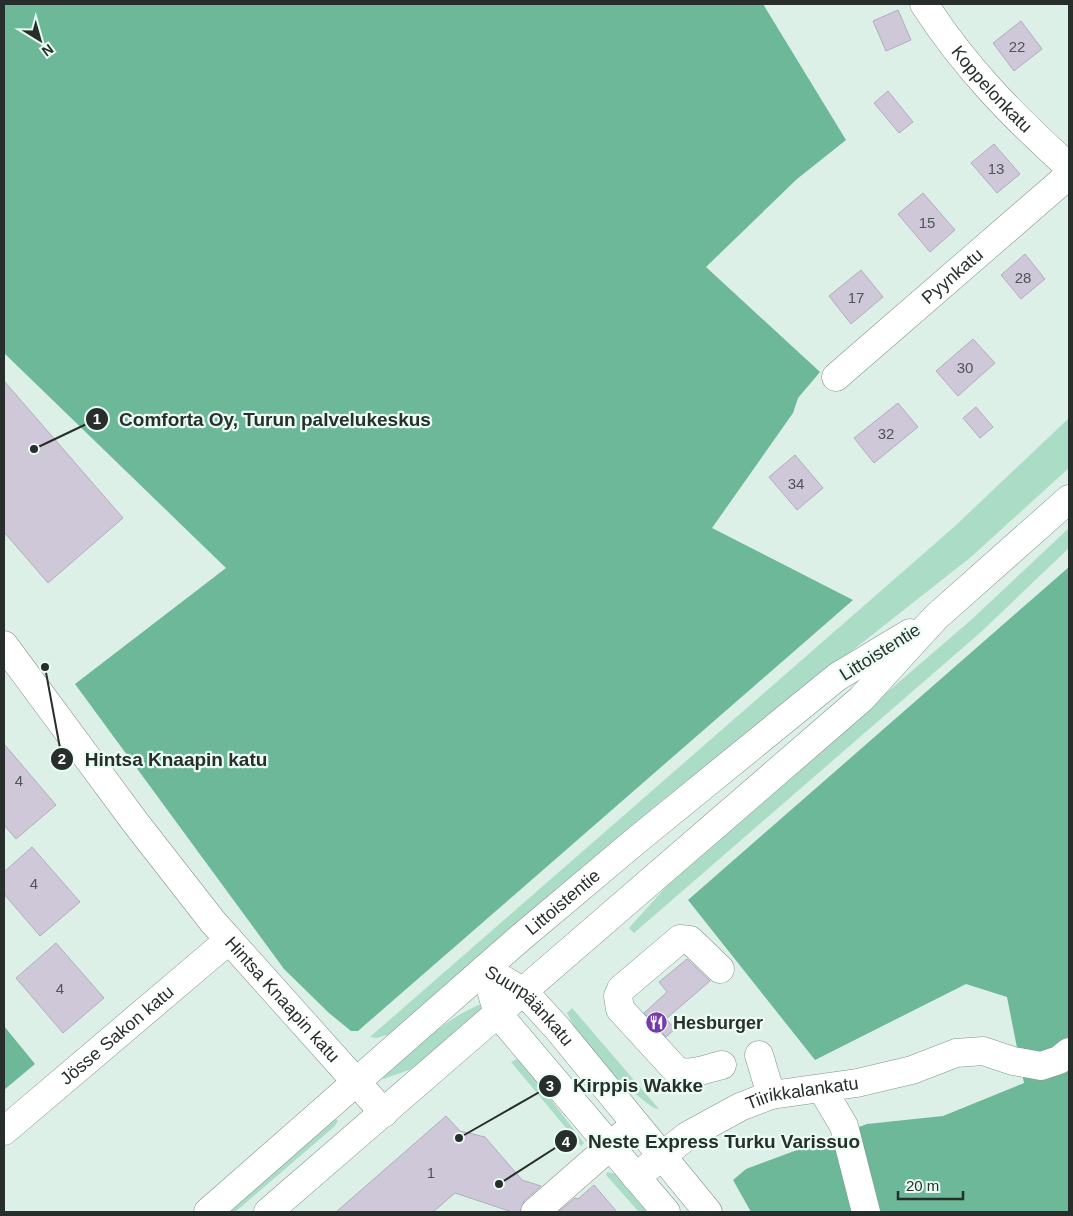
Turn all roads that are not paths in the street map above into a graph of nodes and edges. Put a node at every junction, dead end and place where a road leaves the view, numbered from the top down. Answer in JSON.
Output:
{"nodes":[{"id":1,"x":924,"y":4,"type":"edge"},
{"id":2,"x":1069,"y":166,"type":"edge"},
{"id":3,"x":1069,"y":175,"type":"edge"},
{"id":4,"x":836,"y":377,"type":"dead end"},
{"id":5,"x":1069,"y":499,"type":"edge"},
{"id":6,"x":936,"y":617,"type":"junction"},
{"id":7,"x":4,"y":645,"type":"edge"},
{"id":8,"x":229,"y":940,"type":"junction"},
{"id":9,"x":485,"y":969,"type":"junction"},
{"id":10,"x":720,"y":969,"type":"dead end"},
{"id":11,"x":524,"y":992,"type":"junction"},
{"id":12,"x":498,"y":1014,"type":"junction"},
{"id":13,"x":1069,"y":1052,"type":"edge"},
{"id":14,"x":759,"y":1055,"type":"dead end"},
{"id":15,"x":722,"y":1065,"type":"dead end"},
{"id":16,"x":357,"y":1083,"type":"junction"},
{"id":17,"x":822,"y":1090,"type":"junction"},
{"id":18,"x":770,"y":1095,"type":"junction"},
{"id":19,"x":384,"y":1113,"type":"junction"},
{"id":20,"x":637,"y":1124,"type":"junction"},
{"id":21,"x":4,"y":1131,"type":"edge"},
{"id":22,"x":609,"y":1146,"type":"junction"},
{"id":23,"x":663,"y":1155,"type":"junction"},
{"id":24,"x":636,"y":1177,"type":"junction"},
{"id":25,"x":208,"y":1212,"type":"edge"},
{"id":26,"x":268,"y":1212,"type":"edge"},
{"id":27,"x":535,"y":1212,"type":"edge"},
{"id":28,"x":666,"y":1212,"type":"edge"},
{"id":29,"x":708,"y":1212,"type":"edge"},
{"id":30,"x":866,"y":1212,"type":"edge"}],
"edges":[{"from":1,"to":2,"type":"street","name":"Koppelonkatu"},
{"from":3,"to":4,"type":"street","name":"Pyynkatu"},
{"from":5,"to":6,"type":"street","name":"Littoistentie"},
{"from":6,"to":9,"type":"street","name":"Littoistentie"},
{"from":6,"to":11,"type":"street","name":"Littoistentie"},
{"from":7,"to":8,"type":"street","name":"Hintsa Knaapin katu"},
{"from":8,"to":16,"type":"street","name":"Hintsa Knaapin katu"},
{"from":8,"to":21,"type":"street","name":"Jösse Sakon katu"},
{"from":9,"to":11,"type":"street","name":"Suurpäänkatu"},
{"from":9,"to":12,"type":"street","name":"Suurpäänkatu"},
{"from":9,"to":16,"type":"street","name":"Littoistentie"},
{"from":10,"to":15,"type":"street"},
{"from":11,"to":12,"type":"street","name":"Littoistentie"},
{"from":11,"to":20,"type":"street","name":"Suurpäänkatu"},
{"from":12,"to":19,"type":"street","name":"Littoistentie"},
{"from":12,"to":22,"type":"street","name":"Suurpäänkatu"},
{"from":13,"to":17,"type":"street","name":"Tiirikkalankatu"},
{"from":14,"to":18,"type":"street"},
{"from":16,"to":19,"type":"street","name":"Hintsa Knaapin katu"},
{"from":16,"to":25,"type":"street","name":"Littoistentie"},
{"from":17,"to":18,"type":"street","name":"Tiirikkalankatu"},
{"from":17,"to":30,"type":"street"},
{"from":18,"to":23,"type":"street","name":"Tiirikkalankatu"},
{"from":19,"to":26,"type":"street","name":"Littoistentie"},
{"from":20,"to":22,"type":"street"},
{"from":20,"to":23,"type":"street","name":"Suurpäänkatu"},
{"from":22,"to":24,"type":"street","name":"Suurpäänkatu"},
{"from":22,"to":27,"type":"street"},
{"from":23,"to":24,"type":"street","name":"Tiirikkalankatu"},
{"from":23,"to":29,"type":"street","name":"Suurpäänkatu"},
{"from":24,"to":28,"type":"street","name":"Suurpäänkatu"}]}
